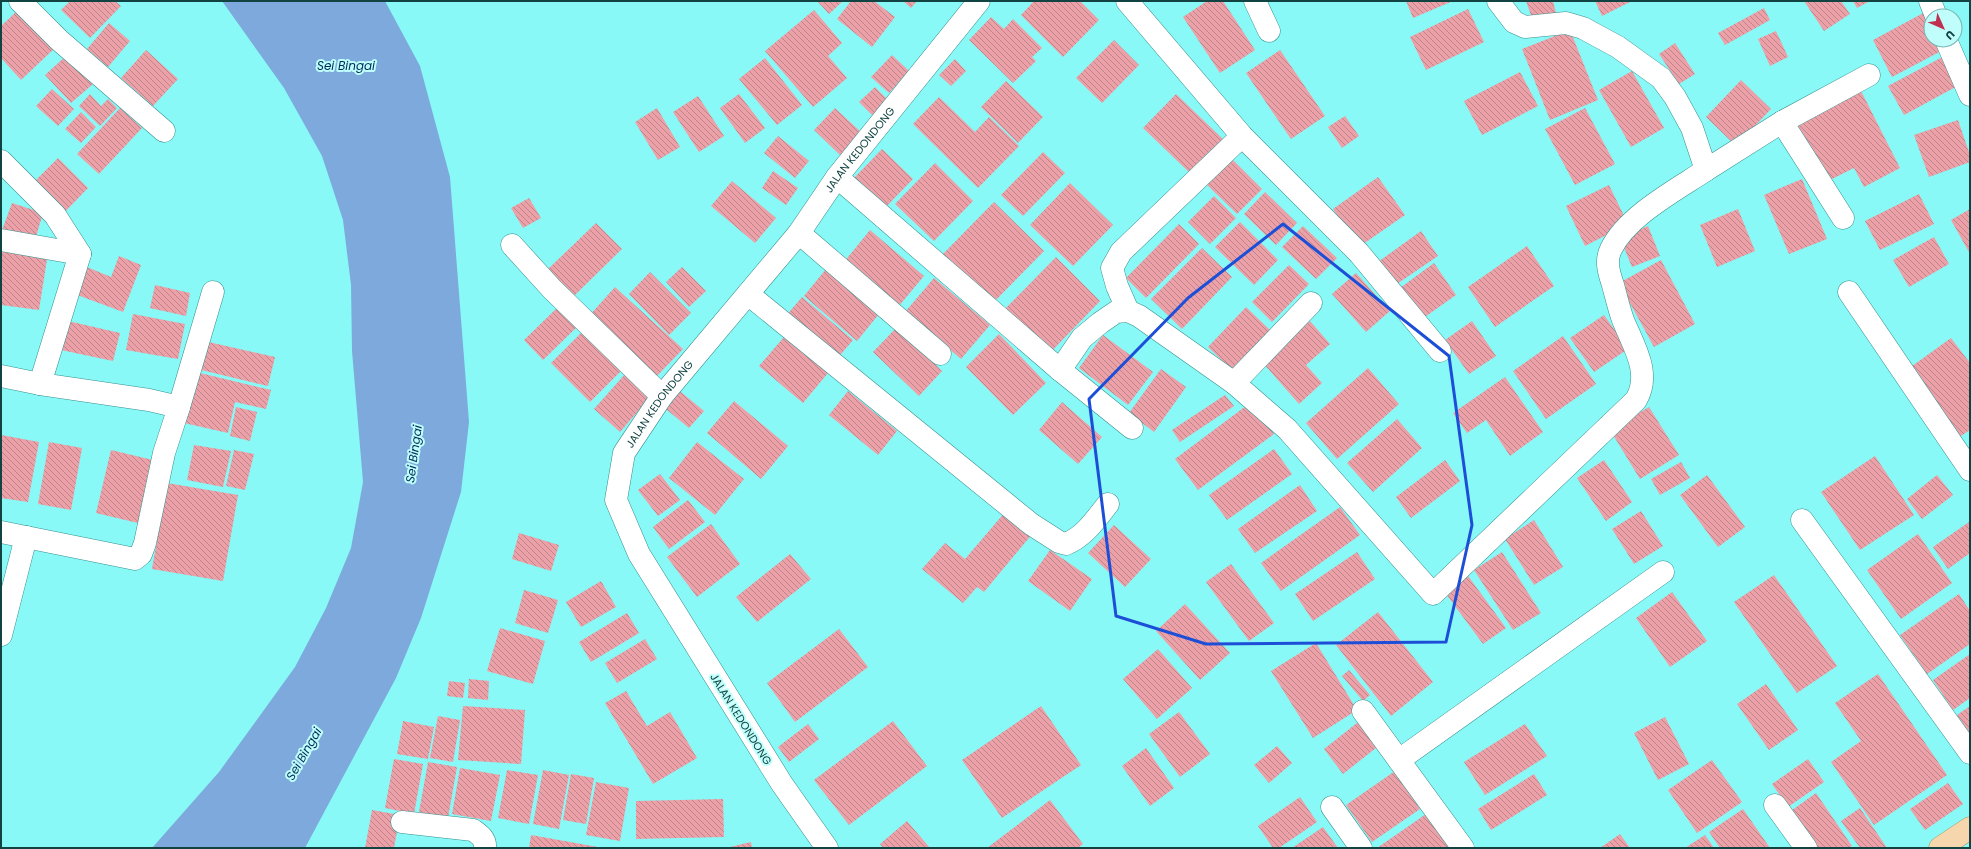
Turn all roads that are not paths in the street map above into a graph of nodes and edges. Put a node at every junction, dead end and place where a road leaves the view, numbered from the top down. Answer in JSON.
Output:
{"nodes":[{"id":1,"x":20,"y":1,"type":"edge"},
{"id":2,"x":979,"y":1,"type":"edge"},
{"id":3,"x":1127,"y":1,"type":"edge"},
{"id":4,"x":1255,"y":1,"type":"edge"},
{"id":5,"x":1498,"y":1,"type":"edge"},
{"id":6,"x":1269,"y":31,"type":"dead end"},
{"id":7,"x":1949,"y":48,"type":"edge"},
{"id":8,"x":1869,"y":75,"type":"dead end"},
{"id":9,"x":1970,"y":95,"type":"edge"},
{"id":10,"x":1782,"y":122,"type":"junction"},
{"id":11,"x":164,"y":131,"type":"dead end"},
{"id":12,"x":1242,"y":136,"type":"junction"},
{"id":13,"x":1,"y":161,"type":"edge"},
{"id":14,"x":1706,"y":170,"type":"junction"},
{"id":15,"x":837,"y":177,"type":"junction"},
{"id":16,"x":1843,"y":218,"type":"dead end"},
{"id":17,"x":799,"y":233,"type":"junction"},
{"id":18,"x":1,"y":240,"type":"edge"},
{"id":19,"x":512,"y":245,"type":"dead end"},
{"id":20,"x":80,"y":254,"type":"junction"},
{"id":21,"x":213,"y":292,"type":"dead end"},
{"id":22,"x":1849,"y":292,"type":"dead end"},
{"id":23,"x":748,"y":294,"type":"junction"},
{"id":24,"x":1311,"y":303,"type":"dead end"},
{"id":25,"x":1128,"y":311,"type":"junction"},
{"id":26,"x":1440,"y":351,"type":"dead end"},
{"id":27,"x":940,"y":354,"type":"dead end"},
{"id":28,"x":1060,"y":370,"type":"junction"},
{"id":29,"x":1,"y":376,"type":"edge"},
{"id":30,"x":1234,"y":383,"type":"junction"},
{"id":31,"x":40,"y":384,"type":"junction"},
{"id":32,"x":662,"y":396,"type":"junction"},
{"id":33,"x":179,"y":408,"type":"junction"},
{"id":34,"x":1132,"y":428,"type":"dead end"},
{"id":35,"x":1970,"y":470,"type":"edge"},
{"id":36,"x":1108,"y":504,"type":"dead end"},
{"id":37,"x":1802,"y":520,"type":"dead end"},
{"id":38,"x":1,"y":532,"type":"edge"},
{"id":39,"x":26,"y":538,"type":"junction"},
{"id":40,"x":1663,"y":572,"type":"dead end"},
{"id":41,"x":1,"y":635,"type":"edge"},
{"id":42,"x":1363,"y":711,"type":"dead end"},
{"id":43,"x":1970,"y":753,"type":"edge"},
{"id":44,"x":1399,"y":760,"type":"junction"},
{"id":45,"x":1776,"y":805,"type":"dead end"},
{"id":46,"x":1332,"y":807,"type":"dead end"},
{"id":47,"x":402,"y":822,"type":"dead end"},
{"id":48,"x":1970,"y":828,"type":"edge"},
{"id":49,"x":485,"y":848,"type":"edge"},
{"id":50,"x":827,"y":848,"type":"edge"},
{"id":51,"x":1361,"y":848,"type":"edge"},
{"id":52,"x":1463,"y":848,"type":"edge"},
{"id":53,"x":1806,"y":848,"type":"edge"},
{"id":54,"x":1940,"y":848,"type":"edge"}],
"edges":[{"from":1,"to":11,"type":"street"},
{"from":2,"to":15,"type":"street","name":"JALAN KEDONDONG"},
{"from":3,"to":12,"type":"street"},
{"from":4,"to":6,"type":"street"},
{"from":5,"to":14,"type":"street"},
{"from":7,"to":9,"type":"street"},
{"from":8,"to":10,"type":"street"},
{"from":10,"to":14,"type":"street"},
{"from":10,"to":16,"type":"street"},
{"from":12,"to":25,"type":"street"},
{"from":12,"to":26,"type":"street"},
{"from":13,"to":20,"type":"street"},
{"from":14,"to":30,"type":"street"},
{"from":15,"to":17,"type":"street","name":"JALAN KEDONDONG"},
{"from":15,"to":28,"type":"street"},
{"from":17,"to":23,"type":"street","name":"JALAN KEDONDONG"},
{"from":17,"to":27,"type":"street"},
{"from":18,"to":20,"type":"street"},
{"from":19,"to":32,"type":"street"},
{"from":20,"to":31,"type":"street"},
{"from":21,"to":33,"type":"street"},
{"from":22,"to":35,"type":"street"},
{"from":23,"to":32,"type":"street","name":"JALAN KEDONDONG"},
{"from":23,"to":36,"type":"street"},
{"from":24,"to":30,"type":"street"},
{"from":25,"to":28,"type":"street"},
{"from":25,"to":30,"type":"street"},
{"from":28,"to":34,"type":"street"},
{"from":29,"to":31,"type":"street"},
{"from":31,"to":33,"type":"street"},
{"from":32,"to":50,"type":"street","name":"JALAN KEDONDONG"},
{"from":33,"to":39,"type":"street"},
{"from":37,"to":43,"type":"street"},
{"from":38,"to":39,"type":"street"},
{"from":39,"to":41,"type":"street"},
{"from":40,"to":44,"type":"street"},
{"from":42,"to":44,"type":"street"},
{"from":44,"to":52,"type":"street"},
{"from":45,"to":53,"type":"street"},
{"from":46,"to":51,"type":"street"},
{"from":47,"to":49,"type":"street"},
{"from":48,"to":54,"type":"main road"}]}
